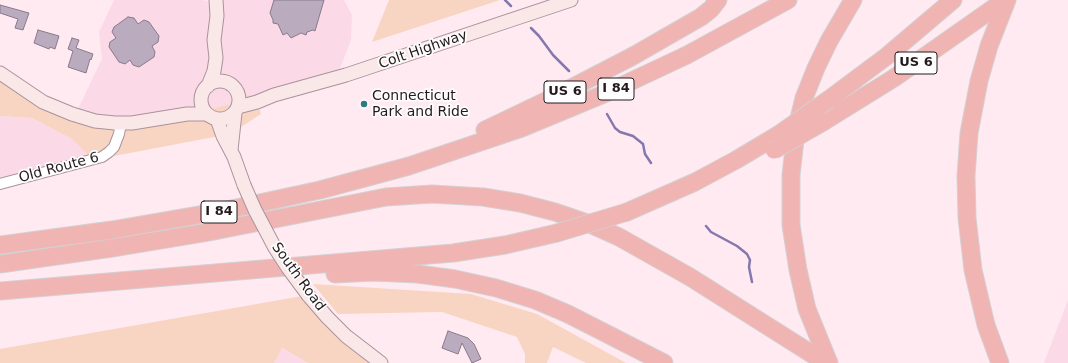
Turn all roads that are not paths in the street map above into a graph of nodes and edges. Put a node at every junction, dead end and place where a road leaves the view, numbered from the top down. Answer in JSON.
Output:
{"nodes":[{"id":1,"x":216,"y":0,"type":"edge"},
{"id":2,"x":571,"y":0,"type":"edge"},
{"id":3,"x":708,"y":0,"type":"edge"},
{"id":4,"x":718,"y":0,"type":"edge"},
{"id":5,"x":788,"y":0,"type":"edge"},
{"id":6,"x":853,"y":0,"type":"edge"},
{"id":7,"x":953,"y":0,"type":"edge"},
{"id":8,"x":1006,"y":0,"type":"edge"},
{"id":9,"x":694,"y":22,"type":"junction"},
{"id":10,"x":216,"y":58,"type":"junction"},
{"id":11,"x":0,"y":73,"type":"edge"},
{"id":12,"x":205,"y":91,"type":"junction"},
{"id":13,"x":235,"y":100,"type":"junction"},
{"id":14,"x":172,"y":116,"type":"junction"},
{"id":15,"x":212,"y":116,"type":"junction"},
{"id":16,"x":121,"y":123,"type":"junction"},
{"id":17,"x":776,"y":142,"type":"junction"},
{"id":18,"x":231,"y":150,"type":"junction"},
{"id":19,"x":434,"y":158,"type":"junction"},
{"id":20,"x":0,"y":184,"type":"edge"},
{"id":21,"x":0,"y":245,"type":"edge"},
{"id":22,"x":0,"y":264,"type":"edge"},
{"id":23,"x":211,"y":273,"type":"junction"},
{"id":24,"x":0,"y":291,"type":"edge"},
{"id":25,"x":381,"y":363,"type":"edge"},
{"id":26,"x":664,"y":363,"type":"edge"},
{"id":27,"x":828,"y":363,"type":"edge"},
{"id":28,"x":1000,"y":363,"type":"edge"}],
"edges":[{"from":1,"to":10,"type":"main road"},
{"from":2,"to":13,"type":"main road","name":"Colt Highway"},
{"from":3,"to":9,"type":"highway"},
{"from":4,"to":9,"type":"highway","number":"US 6"},
{"from":5,"to":19,"type":"highway","number":"I 84"},
{"from":6,"to":27,"type":"highway"},
{"from":7,"to":17,"type":"highway","bridge":true},
{"from":8,"to":17,"type":"highway","number":"US 6","bridge":true},
{"from":8,"to":28,"type":"highway"},
{"from":9,"to":19,"type":"highway","number":"US 6"},
{"from":10,"to":12,"type":"main road"},
{"from":10,"to":13,"type":"main road"},
{"from":11,"to":16,"type":"main road"},
{"from":12,"to":13,"type":"main road"},
{"from":12,"to":14,"type":"main road"},
{"from":12,"to":15,"type":"main road"},
{"from":13,"to":15,"type":"main road"},
{"from":13,"to":18,"type":"main road","name":"South Road"},
{"from":14,"to":15,"type":"main road"},
{"from":14,"to":16,"type":"main road"},
{"from":15,"to":18,"type":"main road","name":"South Road"},
{"from":16,"to":20,"type":"street","name":"Old Route 6"},
{"from":17,"to":23,"type":"highway","bridge":true},
{"from":18,"to":25,"type":"main road","name":"South Road","bridge":true},
{"from":19,"to":21,"type":"highway","number":"I 84"},
{"from":22,"to":27,"type":"highway"},
{"from":23,"to":24,"type":"highway"},
{"from":23,"to":26,"type":"highway"}]}
